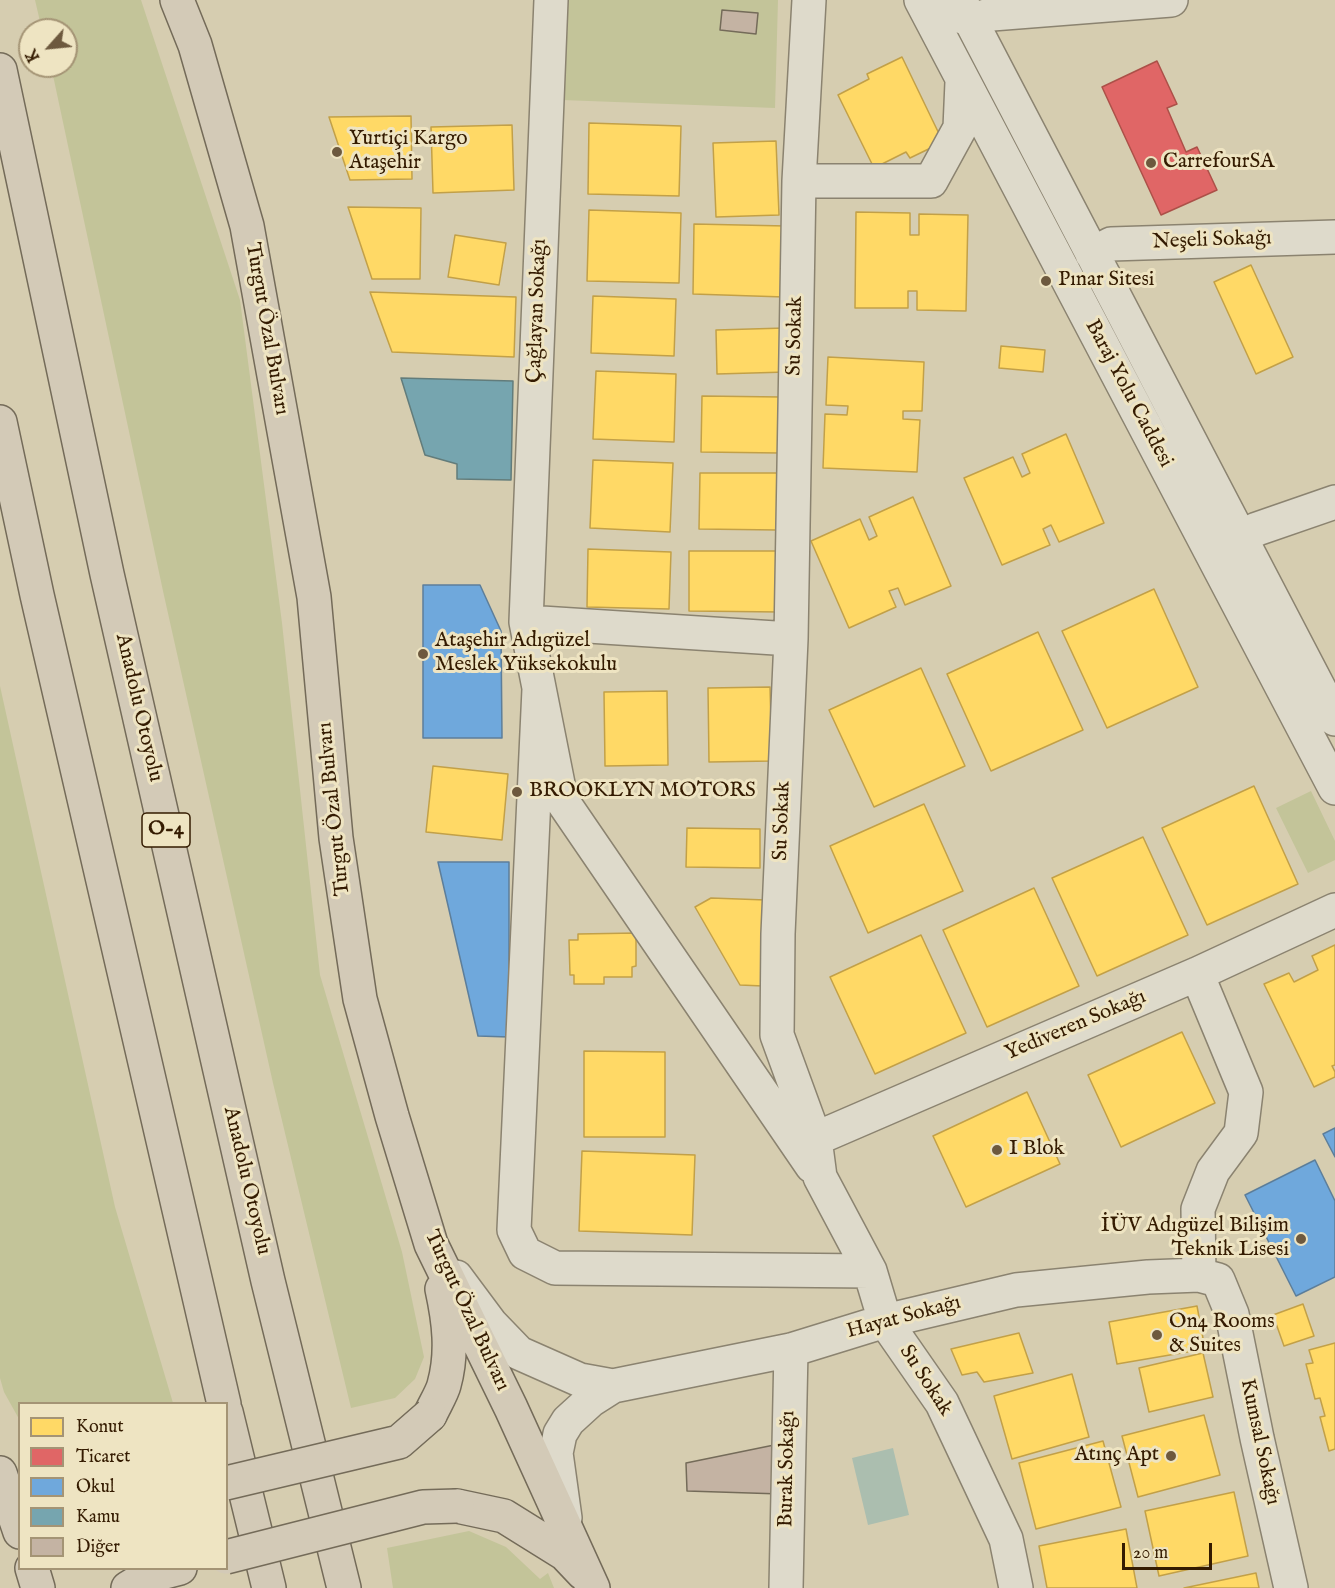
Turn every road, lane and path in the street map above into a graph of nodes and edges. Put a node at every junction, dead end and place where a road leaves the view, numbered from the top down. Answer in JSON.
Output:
{"nodes":[{"id":1,"x":177,"y":0,"type":"edge"},
{"id":2,"x":550,"y":0,"type":"edge"},
{"id":3,"x":808,"y":0,"type":"edge"},
{"id":4,"x":921,"y":0,"type":"edge"},
{"id":5,"x":928,"y":0,"type":"edge"},
{"id":6,"x":1172,"y":0,"type":"edge"},
{"id":7,"x":965,"y":11,"type":"edge"},
{"id":8,"x":0,"y":70,"type":"edge"},
{"id":9,"x":963,"y":80,"type":"junction"},
{"id":10,"x":799,"y":181,"type":"junction"},
{"id":11,"x":1335,"y":237,"type":"edge"},
{"id":12,"x":1092,"y":254,"type":"junction"},
{"id":13,"x":0,"y":422,"type":"edge"},
{"id":14,"x":1335,"y":501,"type":"edge"},
{"id":15,"x":1240,"y":537,"type":"junction"},
{"id":16,"x":526,"y":622,"type":"junction"},
{"id":17,"x":791,"y":639,"type":"junction"},
{"id":18,"x":539,"y":689,"type":"junction"},
{"id":19,"x":1335,"y":719,"type":"edge"},
{"id":20,"x":1335,"y":788,"type":"edge"},
{"id":21,"x":1335,"y":910,"type":"edge"},
{"id":22,"x":1197,"y":974,"type":"junction"},
{"id":23,"x":815,"y":1138,"type":"junction"},
{"id":24,"x":820,"y":1177,"type":"junction"},
{"id":25,"x":431,"y":1244,"type":"junction"},
{"id":26,"x":870,"y":1271,"type":"junction"},
{"id":27,"x":1199,"y":1275,"type":"junction"},
{"id":28,"x":885,"y":1321,"type":"junction"},
{"id":29,"x":791,"y":1350,"type":"junction"},
{"id":30,"x":613,"y":1386,"type":"junction"},
{"id":31,"x":224,"y":1402,"type":"edge"},
{"id":32,"x":228,"y":1420,"type":"edge"},
{"id":33,"x":0,"y":1448,"type":"edge"},
{"id":34,"x":18,"y":1468,"type":"edge"},
{"id":35,"x":0,"y":1473,"type":"edge"},
{"id":36,"x":228,"y":1483,"type":"edge"},
{"id":37,"x":18,"y":1526,"type":"edge"},
{"id":38,"x":566,"y":1526,"type":"junction"},
{"id":39,"x":228,"y":1556,"type":"edge"},
{"id":40,"x":32,"y":1570,"type":"edge"},
{"id":41,"x":177,"y":1570,"type":"edge"},
{"id":42,"x":137,"y":1583,"type":"edge"},
{"id":43,"x":592,"y":1585,"type":"edge"},
{"id":44,"x":38,"y":1588,"type":"edge"},
{"id":45,"x":269,"y":1588,"type":"edge"},
{"id":46,"x":344,"y":1588,"type":"edge"},
{"id":47,"x":786,"y":1588,"type":"edge"},
{"id":48,"x":1016,"y":1588,"type":"edge"},
{"id":49,"x":1291,"y":1588,"type":"edge"}],
"edges":[{"from":1,"to":25,"type":"main road","name":"Turgut Özal Bulvarı"},
{"from":2,"to":16,"type":"street","name":"Çağlayan Sokağı"},
{"from":3,"to":10,"type":"street","name":"Su Sokak"},
{"from":4,"to":9,"type":"street","name":"Baraj Yolu Caddesi"},
{"from":5,"to":7,"type":"street"},
{"from":6,"to":7,"type":"street"},
{"from":7,"to":9,"type":"street"},
{"from":7,"to":12,"type":"street","name":"Baraj Yolu Caddesi"},
{"from":8,"to":46,"type":"main road","name":"Anadolu Otoyolu","number":"O-4"},
{"from":9,"to":10,"type":"street"},
{"from":9,"to":20,"type":"street","name":"Baraj Yolu Caddesi"},
{"from":10,"to":17,"type":"street","name":"Su Sokak"},
{"from":11,"to":12,"type":"street","name":"Neşeli Sokağı"},
{"from":12,"to":15,"type":"street","name":"Baraj Yolu Caddesi"},
{"from":13,"to":31,"type":"main road"},
{"from":14,"to":15,"type":"street"},
{"from":15,"to":19,"type":"street","name":"Baraj Yolu Caddesi"},
{"from":16,"to":17,"type":"street"},
{"from":16,"to":18,"type":"street","name":"Çağlayan Sokağı"},
{"from":17,"to":23,"type":"street","name":"Su Sokak"},
{"from":18,"to":24,"type":"street","name":"Çağlayan Sokağı"},
{"from":18,"to":26,"type":"street"},
{"from":21,"to":22,"type":"street","name":"Yediveren Sokağı"},
{"from":22,"to":23,"type":"street","name":"Yediveren Sokağı"},
{"from":22,"to":27,"type":"street"},
{"from":23,"to":24,"type":"street","name":"Su Sokak"},
{"from":24,"to":26,"type":"street","name":"Su Sokak"},
{"from":25,"to":30,"type":"street"},
{"from":25,"to":36,"type":"main road","bridge":true},
{"from":25,"to":38,"type":"main road","name":"Turgut Özal Bulvarı"},
{"from":26,"to":28,"type":"street","name":"Su Sokak"},
{"from":27,"to":28,"type":"street","name":"Hayat Sokağı"},
{"from":27,"to":49,"type":"street","name":"Kumsal Sokağı"},
{"from":28,"to":29,"type":"street","name":"Hayat Sokağı"},
{"from":28,"to":48,"type":"street","name":"Su Sokak"},
{"from":29,"to":30,"type":"street","name":"Hayat Sokağı"},
{"from":29,"to":47,"type":"street","name":"Burak Sokağı"},
{"from":30,"to":38,"type":"street"},
{"from":32,"to":45,"type":"main road"},
{"from":33,"to":34,"type":"main road"},
{"from":35,"to":37,"type":"main road"},
{"from":38,"to":43,"type":"main road","name":"Turgut Özal Bulvarı"},
{"from":39,"to":43,"type":"main road","bridge":true},
{"from":40,"to":44,"type":"main road"},
{"from":41,"to":42,"type":"main road"}]}
